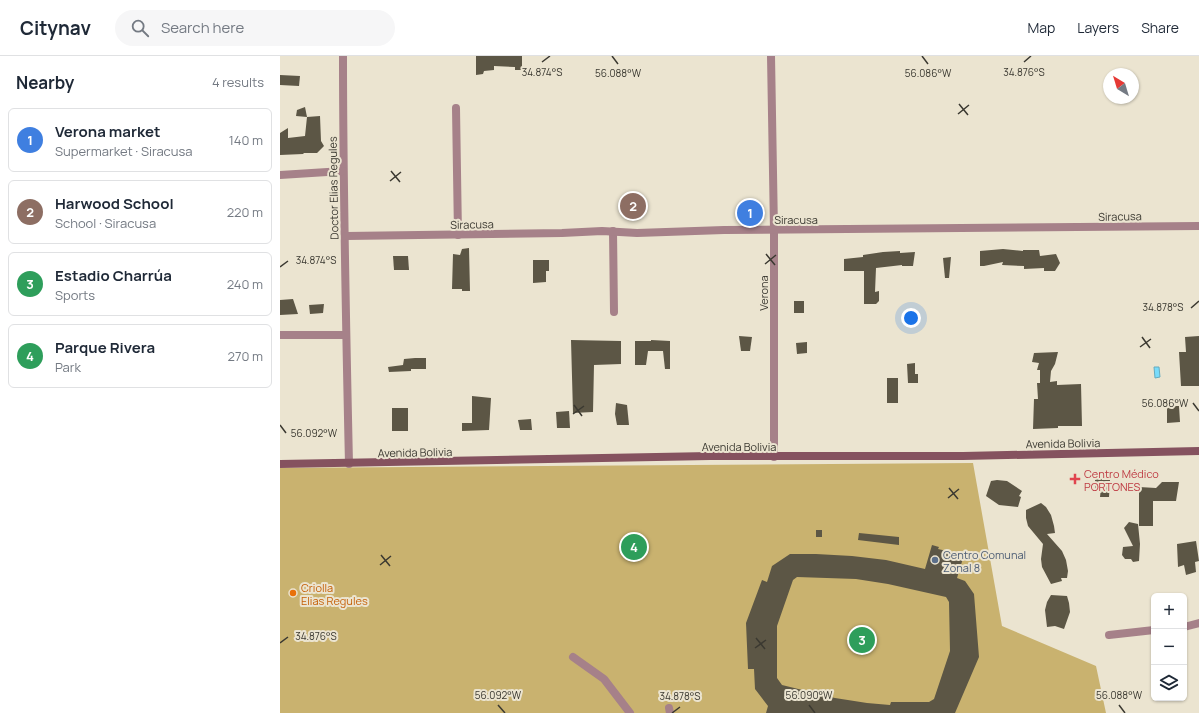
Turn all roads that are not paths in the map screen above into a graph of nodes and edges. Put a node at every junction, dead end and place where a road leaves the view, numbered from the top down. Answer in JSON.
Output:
{"nodes":[{"id":1,"x":343,"y":56,"type":"edge"},
{"id":2,"x":771,"y":56,"type":"edge"},
{"id":3,"x":456,"y":108,"type":"dead end"},
{"id":4,"x":343,"y":171,"type":"junction"},
{"id":5,"x":280,"y":175,"type":"edge"},
{"id":6,"x":1199,"y":226,"type":"edge"},
{"id":7,"x":774,"y":230,"type":"junction"},
{"id":8,"x":613,"y":231,"type":"junction"},
{"id":9,"x":458,"y":235,"type":"junction"},
{"id":10,"x":346,"y":236,"type":"junction"},
{"id":11,"x":614,"y":312,"type":"dead end"},
{"id":12,"x":346,"y":335,"type":"junction"},
{"id":13,"x":280,"y":336,"type":"edge"},
{"id":14,"x":1199,"y":451,"type":"edge"},
{"id":15,"x":774,"y":457,"type":"junction"},
{"id":16,"x":280,"y":464,"type":"edge"},
{"id":17,"x":349,"y":464,"type":"junction"},
{"id":18,"x":1199,"y":623,"type":"edge"},
{"id":19,"x":1187,"y":626,"type":"edge"},
{"id":20,"x":1151,"y":630,"type":"edge"},
{"id":21,"x":1109,"y":635,"type":"dead end"},
{"id":22,"x":573,"y":657,"type":"dead end"},
{"id":23,"x":630,"y":713,"type":"edge"}],
"edges":[{"from":1,"to":4,"type":"street","name":"Doctor Elias Regules"},
{"from":2,"to":7,"type":"street","name":"Verona"},
{"from":3,"to":9,"type":"street"},
{"from":4,"to":5,"type":"street"},
{"from":4,"to":10,"type":"street","name":"Doctor Elias Regules"},
{"from":6,"to":7,"type":"street","name":"Siracusa"},
{"from":7,"to":8,"type":"street","name":"Siracusa"},
{"from":7,"to":15,"type":"street","name":"Verona"},
{"from":8,"to":9,"type":"street","name":"Siracusa"},
{"from":8,"to":11,"type":"street"},
{"from":9,"to":10,"type":"street","name":"Siracusa"},
{"from":10,"to":12,"type":"street","name":"Doctor Elias Regules"},
{"from":12,"to":13,"type":"street"},
{"from":12,"to":17,"type":"street","name":"Doctor Elias Regules"},
{"from":14,"to":15,"type":"street","name":"Avenida Bolivia"},
{"from":15,"to":17,"type":"street","name":"Avenida Bolivia"},
{"from":16,"to":17,"type":"street","name":"Avenida Bolivia"},
{"from":18,"to":19,"type":"street"},
{"from":20,"to":21,"type":"street"},
{"from":22,"to":23,"type":"street"}]}
